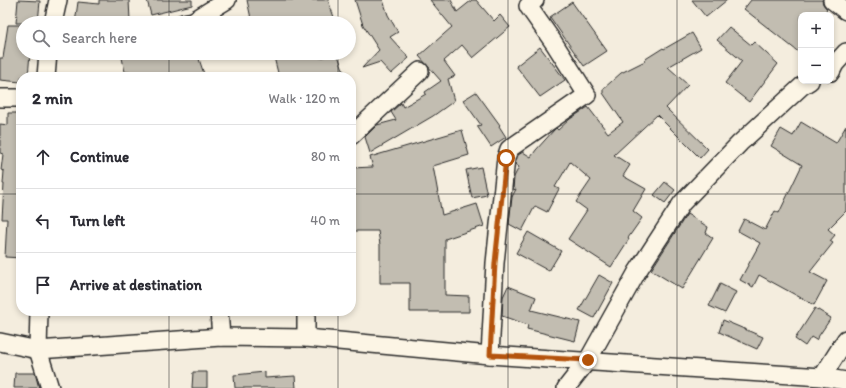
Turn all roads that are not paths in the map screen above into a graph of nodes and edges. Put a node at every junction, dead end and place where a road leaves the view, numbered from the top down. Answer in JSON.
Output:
{"nodes":[{"id":1,"x":58,"y":0,"type":"edge"},
{"id":2,"x":227,"y":0,"type":"edge"},
{"id":3,"x":535,"y":0,"type":"edge"},
{"id":4,"x":832,"y":0,"type":"edge"},
{"id":5,"x":846,"y":11,"type":"edge"},
{"id":6,"x":55,"y":16,"type":"edge"},
{"id":7,"x":201,"y":16,"type":"edge"},
{"id":8,"x":846,"y":52,"type":"edge"},
{"id":9,"x":47,"y":60,"type":"edge"},
{"id":10,"x":834,"y":66,"type":"edge"},
{"id":11,"x":420,"y":71,"type":"dead end"},
{"id":12,"x":46,"y":72,"type":"edge"},
{"id":13,"x":805,"y":84,"type":"edge"},
{"id":14,"x":0,"y":98,"type":"edge"},
{"id":15,"x":16,"y":98,"type":"edge"},
{"id":16,"x":356,"y":131,"type":"edge"},
{"id":17,"x":39,"y":316,"type":"edge"},
{"id":18,"x":219,"y":316,"type":"edge"},
{"id":19,"x":306,"y":316,"type":"edge"},
{"id":20,"x":221,"y":337,"type":"junction"},
{"id":21,"x":306,"y":338,"type":"junction"},
{"id":22,"x":846,"y":339,"type":"edge"},
{"id":23,"x":0,"y":342,"type":"edge"},
{"id":24,"x":38,"y":350,"type":"junction"},
{"id":25,"x":490,"y":355,"type":"junction"},
{"id":26,"x":588,"y":360,"type":"junction"},
{"id":27,"x":822,"y":377,"type":"junction"},
{"id":28,"x":846,"y":381,"type":"edge"},
{"id":29,"x":50,"y":388,"type":"edge"},
{"id":30,"x":566,"y":388,"type":"edge"}],
"edges":[{"from":1,"to":6,"type":"street"},
{"from":2,"to":7,"type":"street"},
{"from":3,"to":25,"type":"street"},
{"from":4,"to":5,"type":"street"},
{"from":8,"to":10,"type":"street"},
{"from":9,"to":12,"type":"street"},
{"from":11,"to":16,"type":"street"},
{"from":13,"to":26,"type":"street"},
{"from":14,"to":15,"type":"street"},
{"from":17,"to":24,"type":"street"},
{"from":18,"to":20,"type":"street"},
{"from":19,"to":21,"type":"street"},
{"from":20,"to":21,"type":"street"},
{"from":20,"to":24,"type":"street"},
{"from":21,"to":25,"type":"street"},
{"from":22,"to":27,"type":"street"},
{"from":23,"to":24,"type":"street"},
{"from":24,"to":29,"type":"street"},
{"from":25,"to":26,"type":"street"},
{"from":26,"to":27,"type":"street"},
{"from":26,"to":30,"type":"street"},
{"from":27,"to":28,"type":"street"}]}
